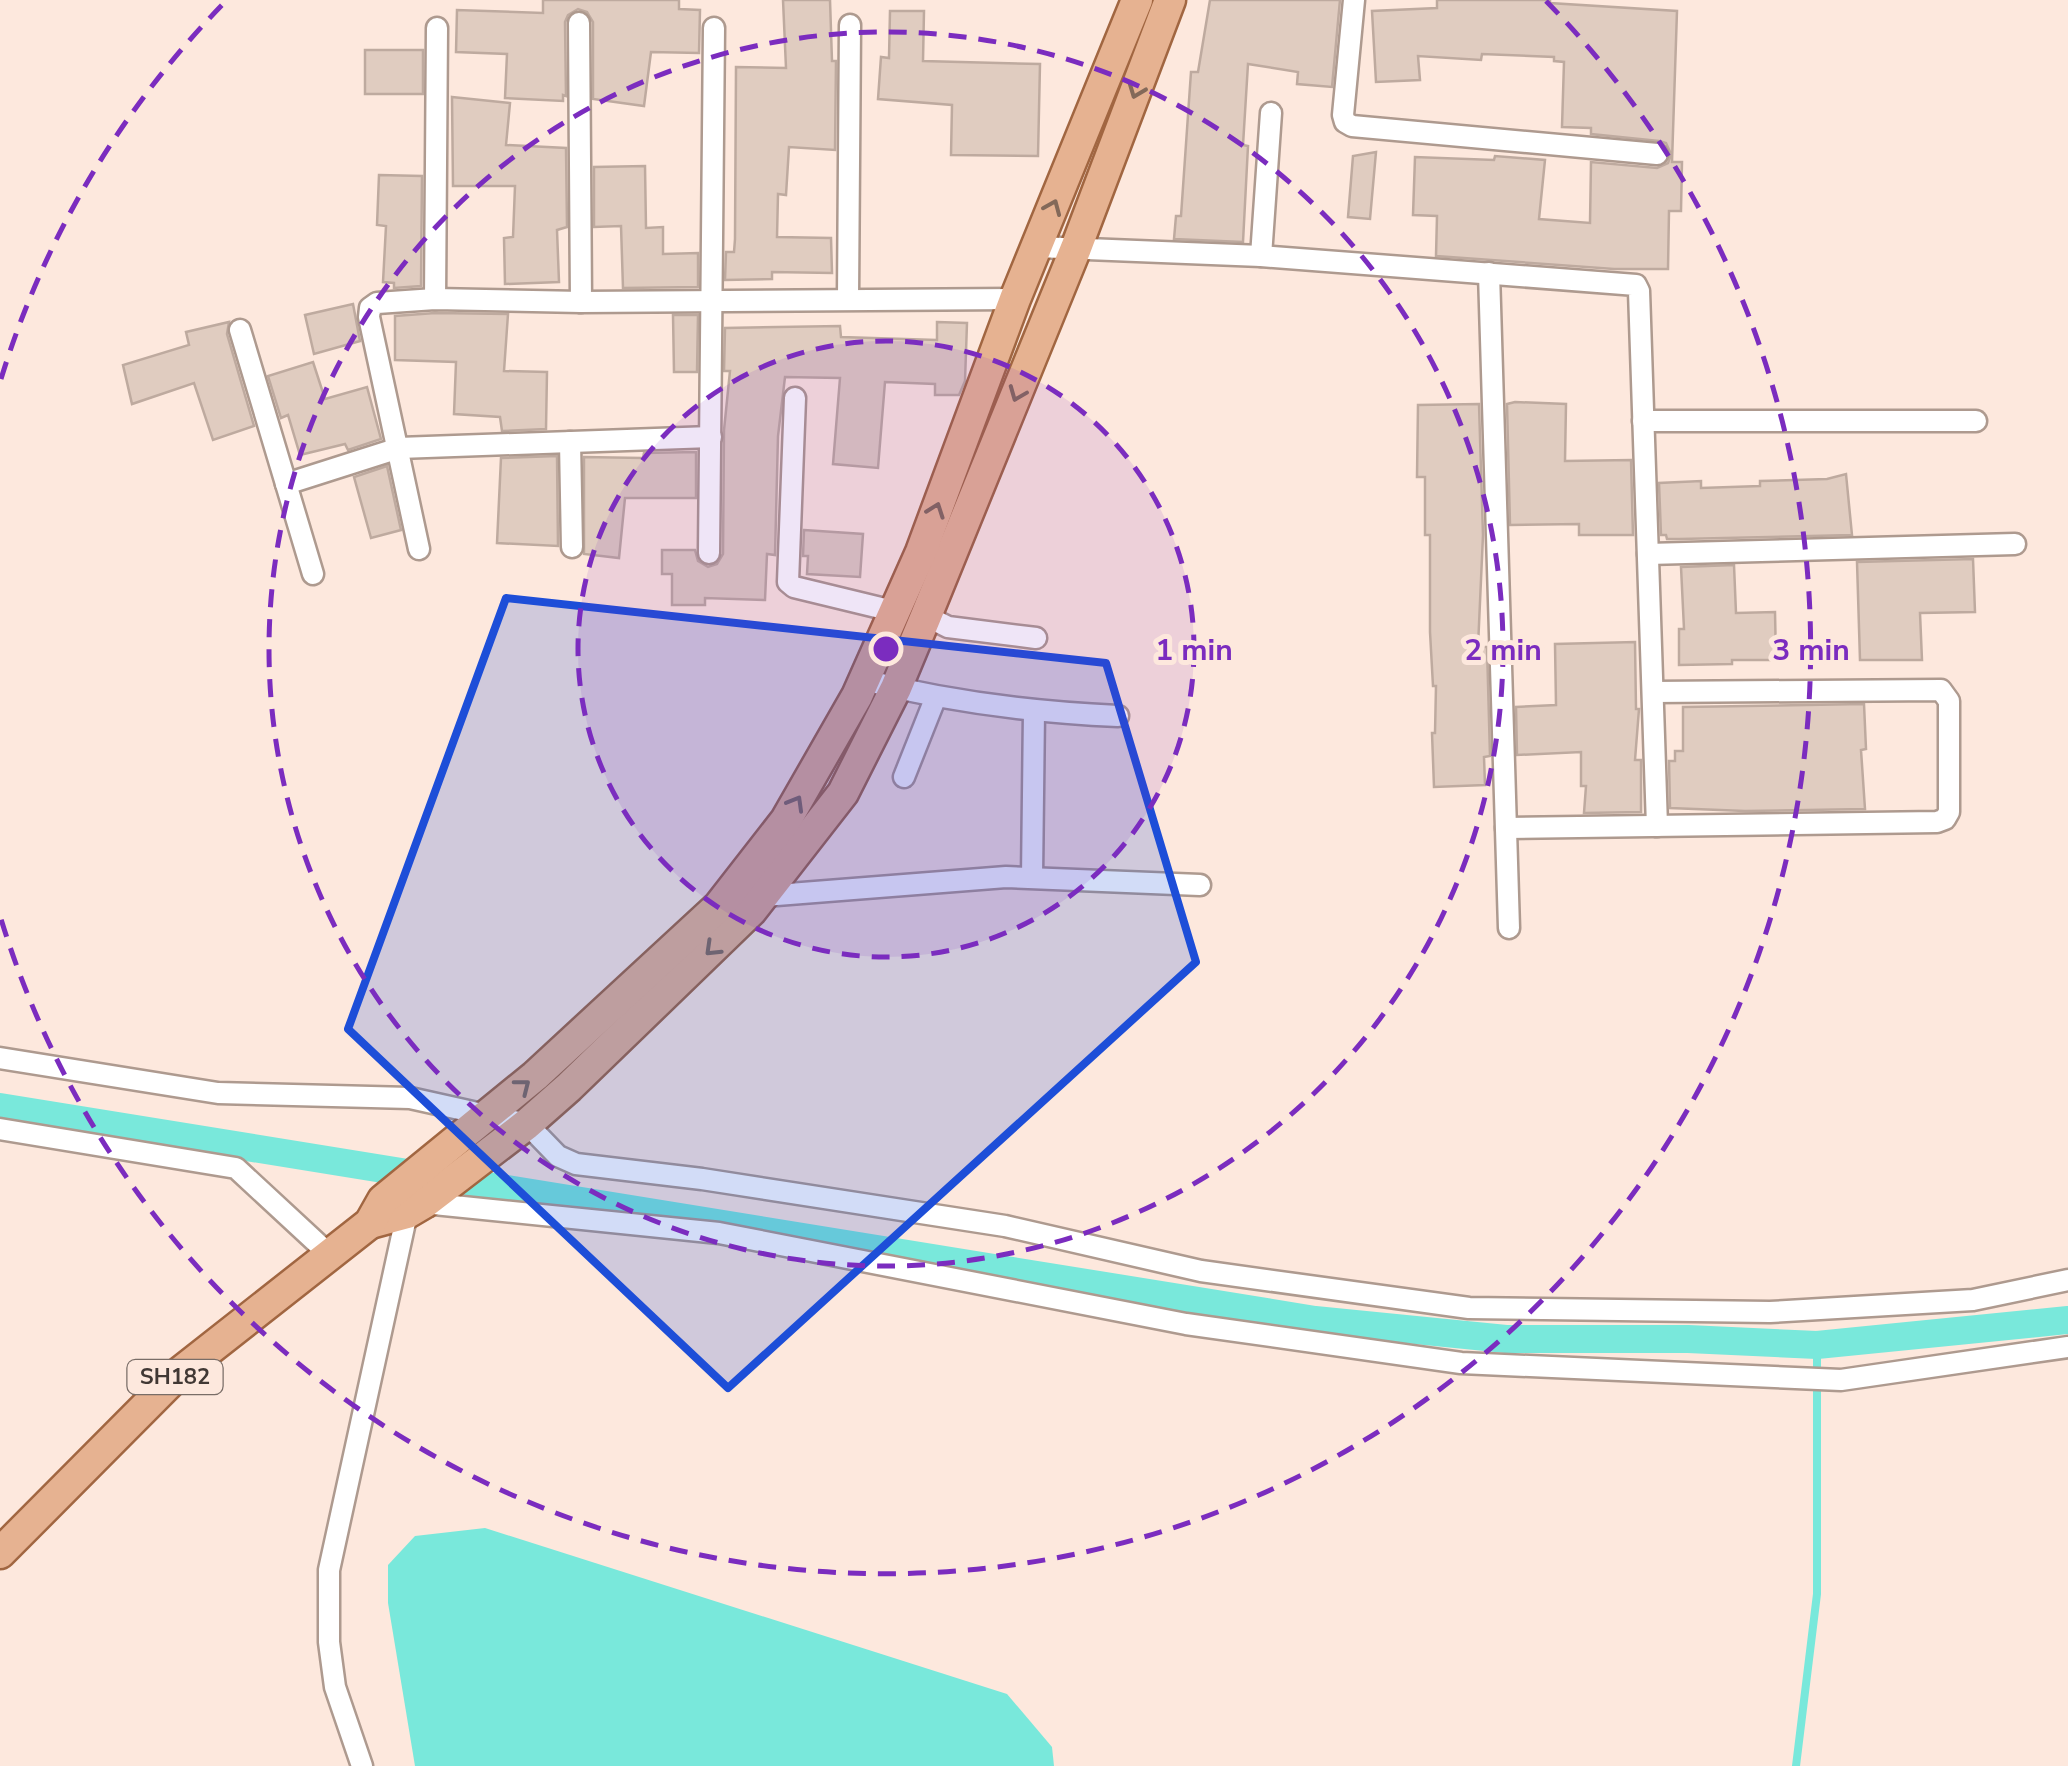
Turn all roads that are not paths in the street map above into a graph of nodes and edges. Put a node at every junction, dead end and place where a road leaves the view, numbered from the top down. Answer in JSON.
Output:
{"nodes":[{"id":1,"x":1137,"y":0,"type":"edge"},
{"id":2,"x":1170,"y":0,"type":"edge"},
{"id":3,"x":1354,"y":0,"type":"edge"},
{"id":4,"x":579,"y":23,"type":"dead end"},
{"id":5,"x":850,"y":24,"type":"dead end"},
{"id":6,"x":437,"y":28,"type":"dead end"},
{"id":7,"x":714,"y":28,"type":"dead end"},
{"id":8,"x":1271,"y":114,"type":"dead end"},
{"id":9,"x":1657,"y":154,"type":"dead end"},
{"id":10,"x":1037,"y":246,"type":"junction"},
{"id":11,"x":1076,"y":248,"type":"junction"},
{"id":12,"x":1261,"y":256,"type":"junction"},
{"id":13,"x":1490,"y":272,"type":"junction"},
{"id":14,"x":848,"y":297,"type":"junction"},
{"id":15,"x":435,"y":299,"type":"junction"},
{"id":16,"x":714,"y":299,"type":"junction"},
{"id":17,"x":1015,"y":299,"type":"junction"},
{"id":18,"x":581,"y":302,"type":"junction"},
{"id":19,"x":240,"y":330,"type":"dead end"},
{"id":20,"x":795,"y":398,"type":"dead end"},
{"id":21,"x":1644,"y":421,"type":"junction"},
{"id":22,"x":1976,"y":421,"type":"dead end"},
{"id":23,"x":711,"y":437,"type":"junction"},
{"id":24,"x":570,"y":442,"type":"junction"},
{"id":25,"x":399,"y":448,"type":"junction"},
{"id":26,"x":286,"y":484,"type":"junction"},
{"id":27,"x":2015,"y":544,"type":"dead end"},
{"id":28,"x":572,"y":546,"type":"dead end"},
{"id":29,"x":419,"y":549,"type":"dead end"},
{"id":30,"x":710,"y":552,"type":"dead end"},
{"id":31,"x":1648,"y":554,"type":"junction"},
{"id":32,"x":313,"y":574,"type":"dead end"},
{"id":33,"x":893,"y":612,"type":"junction"},
{"id":34,"x":926,"y":616,"type":"junction"},
{"id":35,"x":1036,"y":638,"type":"dead end"},
{"id":36,"x":864,"y":680,"type":"junction"},
{"id":37,"x":896,"y":688,"type":"junction"},
{"id":38,"x":1653,"y":692,"type":"junction"},
{"id":39,"x":935,"y":698,"type":"junction"},
{"id":40,"x":1034,"y":712,"type":"junction"},
{"id":41,"x":1118,"y":716,"type":"dead end"},
{"id":42,"x":904,"y":777,"type":"dead end"},
{"id":43,"x":1657,"y":826,"type":"junction"},
{"id":44,"x":1506,"y":828,"type":"junction"},
{"id":45,"x":778,"y":854,"type":"junction"},
{"id":46,"x":1032,"y":877,"type":"junction"},
{"id":47,"x":1200,"y":885,"type":"dead end"},
{"id":48,"x":764,"y":896,"type":"junction"},
{"id":49,"x":1509,"y":928,"type":"dead end"},
{"id":50,"x":0,"y":1058,"type":"edge"},
{"id":51,"x":486,"y":1115,"type":"junction"},
{"id":52,"x":528,"y":1124,"type":"junction"},
{"id":53,"x":0,"y":1129,"type":"edge"},
{"id":54,"x":418,"y":1199,"type":"junction"},
{"id":55,"x":331,"y":1256,"type":"junction"},
{"id":56,"x":2068,"y":1280,"type":"edge"},
{"id":57,"x":2068,"y":1346,"type":"edge"},
{"id":58,"x":0,"y":1553,"type":"edge"},
{"id":59,"x":362,"y":1766,"type":"edge"}],
"edges":[{"from":10,"to":1,"type":"main road","number":"SH182","one_way":true},
{"from":2,"to":11,"type":"main road","number":"SH182","one_way":true},
{"from":3,"to":9,"type":"street"},
{"from":4,"to":18,"type":"street"},
{"from":5,"to":14,"type":"street"},
{"from":6,"to":15,"type":"street"},
{"from":7,"to":16,"type":"street"},
{"from":8,"to":12,"type":"street"},
{"from":10,"to":11,"type":"street"},
{"from":10,"to":17,"type":"main road","number":"SH182"},
{"from":11,"to":12,"type":"street"},
{"from":11,"to":34,"type":"main road","number":"SH182","one_way":true},
{"from":12,"to":13,"type":"street"},
{"from":13,"to":21,"type":"street"},
{"from":13,"to":44,"type":"street"},
{"from":14,"to":16,"type":"street"},
{"from":14,"to":17,"type":"street"},
{"from":15,"to":18,"type":"street"},
{"from":15,"to":25,"type":"street"},
{"from":16,"to":18,"type":"street"},
{"from":16,"to":23,"type":"street"},
{"from":33,"to":17,"type":"main road","number":"SH182","one_way":true},
{"from":19,"to":26,"type":"street"},
{"from":20,"to":33,"type":"street"},
{"from":21,"to":22,"type":"street"},
{"from":21,"to":31,"type":"street"},
{"from":23,"to":24,"type":"street"},
{"from":23,"to":30,"type":"street"},
{"from":24,"to":25,"type":"street"},
{"from":24,"to":28,"type":"street"},
{"from":25,"to":26,"type":"street"},
{"from":25,"to":29,"type":"street"},
{"from":26,"to":32,"type":"street"},
{"from":27,"to":31,"type":"street"},
{"from":31,"to":38,"type":"street"},
{"from":33,"to":36,"type":"main road","number":"SH182"},
{"from":34,"to":35,"type":"street"},
{"from":34,"to":37,"type":"main road","number":"SH182"},
{"from":36,"to":37,"type":"street"},
{"from":45,"to":36,"type":"main road","number":"SH182","one_way":true},
{"from":37,"to":39,"type":"street"},
{"from":37,"to":45,"type":"main road","number":"SH182"},
{"from":38,"to":43,"type":"street"},
{"from":38,"to":43,"type":"street"},
{"from":39,"to":40,"type":"street"},
{"from":39,"to":42,"type":"street"},
{"from":40,"to":41,"type":"street"},
{"from":40,"to":46,"type":"street"},
{"from":43,"to":44,"type":"street"},
{"from":44,"to":49,"type":"street"},
{"from":45,"to":48,"type":"main road","number":"SH182"},
{"from":51,"to":45,"type":"main road","number":"SH182","one_way":true},
{"from":46,"to":47,"type":"street"},
{"from":46,"to":48,"type":"street"},
{"from":48,"to":52,"type":"main road","number":"SH182","one_way":true},
{"from":50,"to":51,"type":"street"},
{"from":51,"to":52,"type":"street"},
{"from":51,"to":54,"type":"main road","number":"SH182"},
{"from":52,"to":54,"type":"main road","number":"SH182"},
{"from":52,"to":56,"type":"street"},
{"from":53,"to":55,"type":"street"},
{"from":54,"to":55,"type":"main road","number":"SH182"},
{"from":54,"to":57,"type":"street"},
{"from":54,"to":59,"type":"street"},
{"from":55,"to":58,"type":"main road","number":"SH182"}]}
